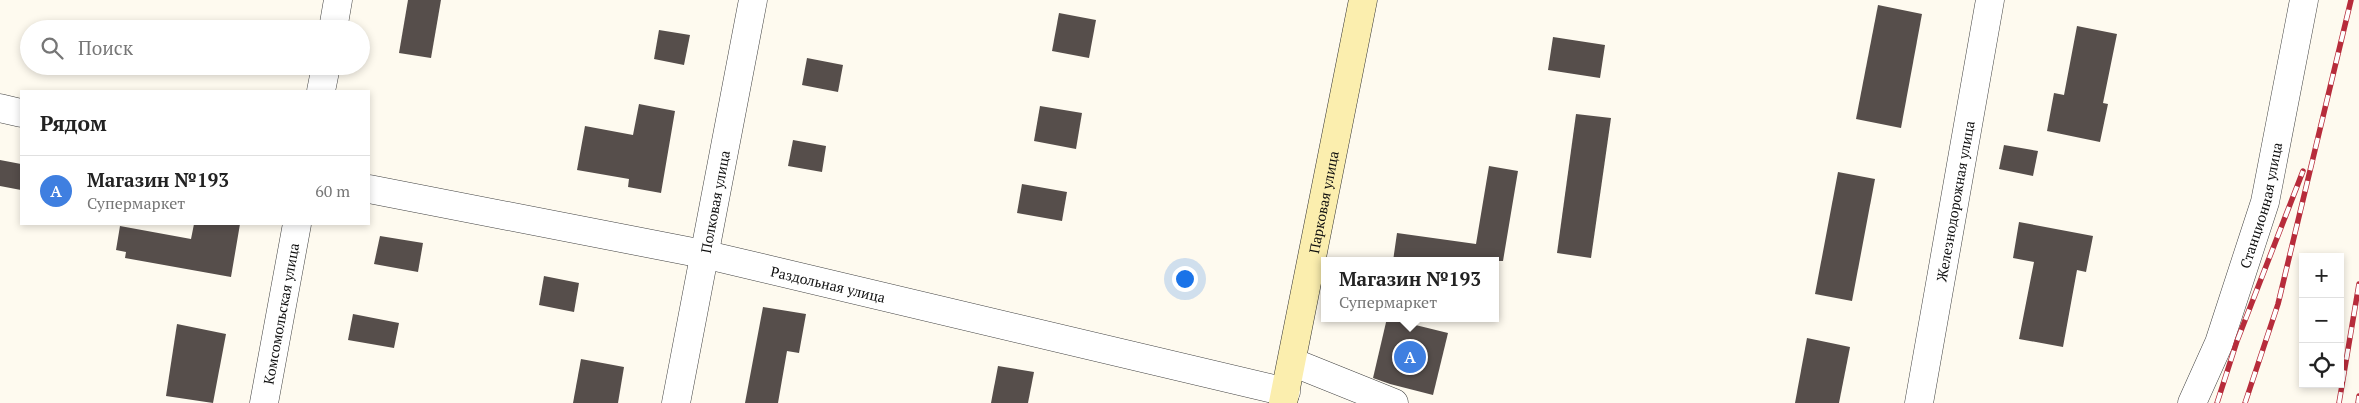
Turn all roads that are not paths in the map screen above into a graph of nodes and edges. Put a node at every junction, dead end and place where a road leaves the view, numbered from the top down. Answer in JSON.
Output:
{"nodes":[{"id":1,"x":338,"y":0,"type":"edge"},
{"id":2,"x":753,"y":0,"type":"edge"},
{"id":3,"x":1363,"y":0,"type":"edge"},
{"id":4,"x":1990,"y":0,"type":"edge"},
{"id":5,"x":2304,"y":0,"type":"edge"},
{"id":6,"x":335,"y":20,"type":"edge"},
{"id":7,"x":324,"y":75,"type":"edge"},
{"id":8,"x":321,"y":90,"type":"edge"},
{"id":9,"x":0,"y":108,"type":"edge"},
{"id":10,"x":20,"y":113,"type":"edge"},
{"id":11,"x":370,"y":188,"type":"edge"},
{"id":12,"x":297,"y":225,"type":"edge"},
{"id":13,"x":704,"y":254,"type":"junction"},
{"id":14,"x":1292,"y":362,"type":"junction"},
{"id":15,"x":1284,"y":398,"type":"edge"},
{"id":16,"x":264,"y":403,"type":"edge"},
{"id":17,"x":676,"y":403,"type":"edge"},
{"id":18,"x":1394,"y":403,"type":"edge"},
{"id":19,"x":1919,"y":403,"type":"edge"},
{"id":20,"x":2192,"y":403,"type":"edge"}],
"edges":[{"from":1,"to":6,"type":"street"},
{"from":2,"to":13,"type":"street","name":"Полковая улица"},
{"from":3,"to":14,"type":"main road","name":"Парковая улица"},
{"from":4,"to":19,"type":"street","name":"Железнодорожная улица"},
{"from":5,"to":20,"type":"street","name":"Станционная улица"},
{"from":7,"to":8,"type":"street"},
{"from":9,"to":10,"type":"street"},
{"from":11,"to":13,"type":"street","name":"Раздольная улица"},
{"from":12,"to":16,"type":"street","name":"Комсомольская улица"},
{"from":13,"to":15,"type":"street","name":"Раздольная улица"},
{"from":13,"to":17,"type":"street","name":"Полковая улица"},
{"from":14,"to":15,"type":"main road","name":"Парковая улица"},
{"from":14,"to":18,"type":"street"}]}
